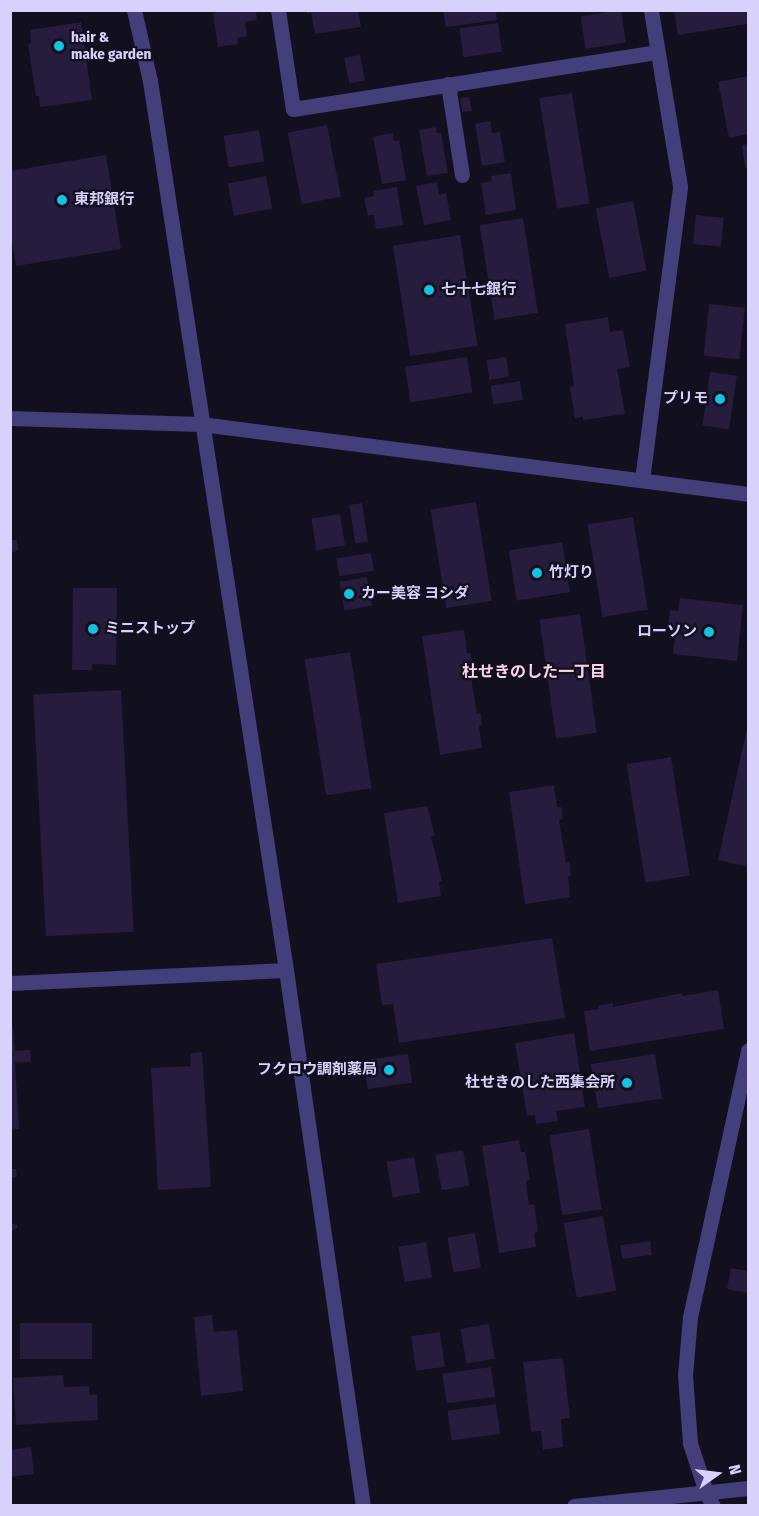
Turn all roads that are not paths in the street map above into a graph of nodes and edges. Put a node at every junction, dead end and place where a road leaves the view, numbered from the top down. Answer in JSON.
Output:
{"nodes":[{"id":1,"x":134,"y":10,"type":"edge"},
{"id":2,"x":278,"y":10,"type":"edge"},
{"id":3,"x":651,"y":10,"type":"edge"},
{"id":4,"x":658,"y":52,"type":"junction"},
{"id":5,"x":448,"y":84,"type":"junction"},
{"id":6,"x":462,"y":176,"type":"dead end"},
{"id":7,"x":10,"y":418,"type":"edge"},
{"id":8,"x":201,"y":423,"type":"junction"},
{"id":9,"x":642,"y":480,"type":"junction"},
{"id":10,"x":748,"y":494,"type":"edge"},
{"id":11,"x":286,"y":970,"type":"junction"},
{"id":12,"x":10,"y":983,"type":"edge"},
{"id":13,"x":748,"y":1050,"type":"edge"},
{"id":14,"x":748,"y":1488,"type":"edge"},
{"id":15,"x":709,"y":1499,"type":"edge"},
{"id":16,"x":363,"y":1506,"type":"edge"},
{"id":17,"x":574,"y":1506,"type":"edge"}],
"edges":[{"from":1,"to":8,"type":"street"},
{"from":2,"to":5,"type":"street"},
{"from":3,"to":4,"type":"street"},
{"from":4,"to":5,"type":"street"},
{"from":4,"to":9,"type":"street"},
{"from":5,"to":6,"type":"street"},
{"from":7,"to":8,"type":"street"},
{"from":8,"to":9,"type":"street"},
{"from":8,"to":11,"type":"street"},
{"from":9,"to":10,"type":"street"},
{"from":11,"to":12,"type":"street"},
{"from":11,"to":16,"type":"street"},
{"from":13,"to":15,"type":"street"},
{"from":14,"to":15,"type":"street"},
{"from":15,"to":17,"type":"street"}]}
